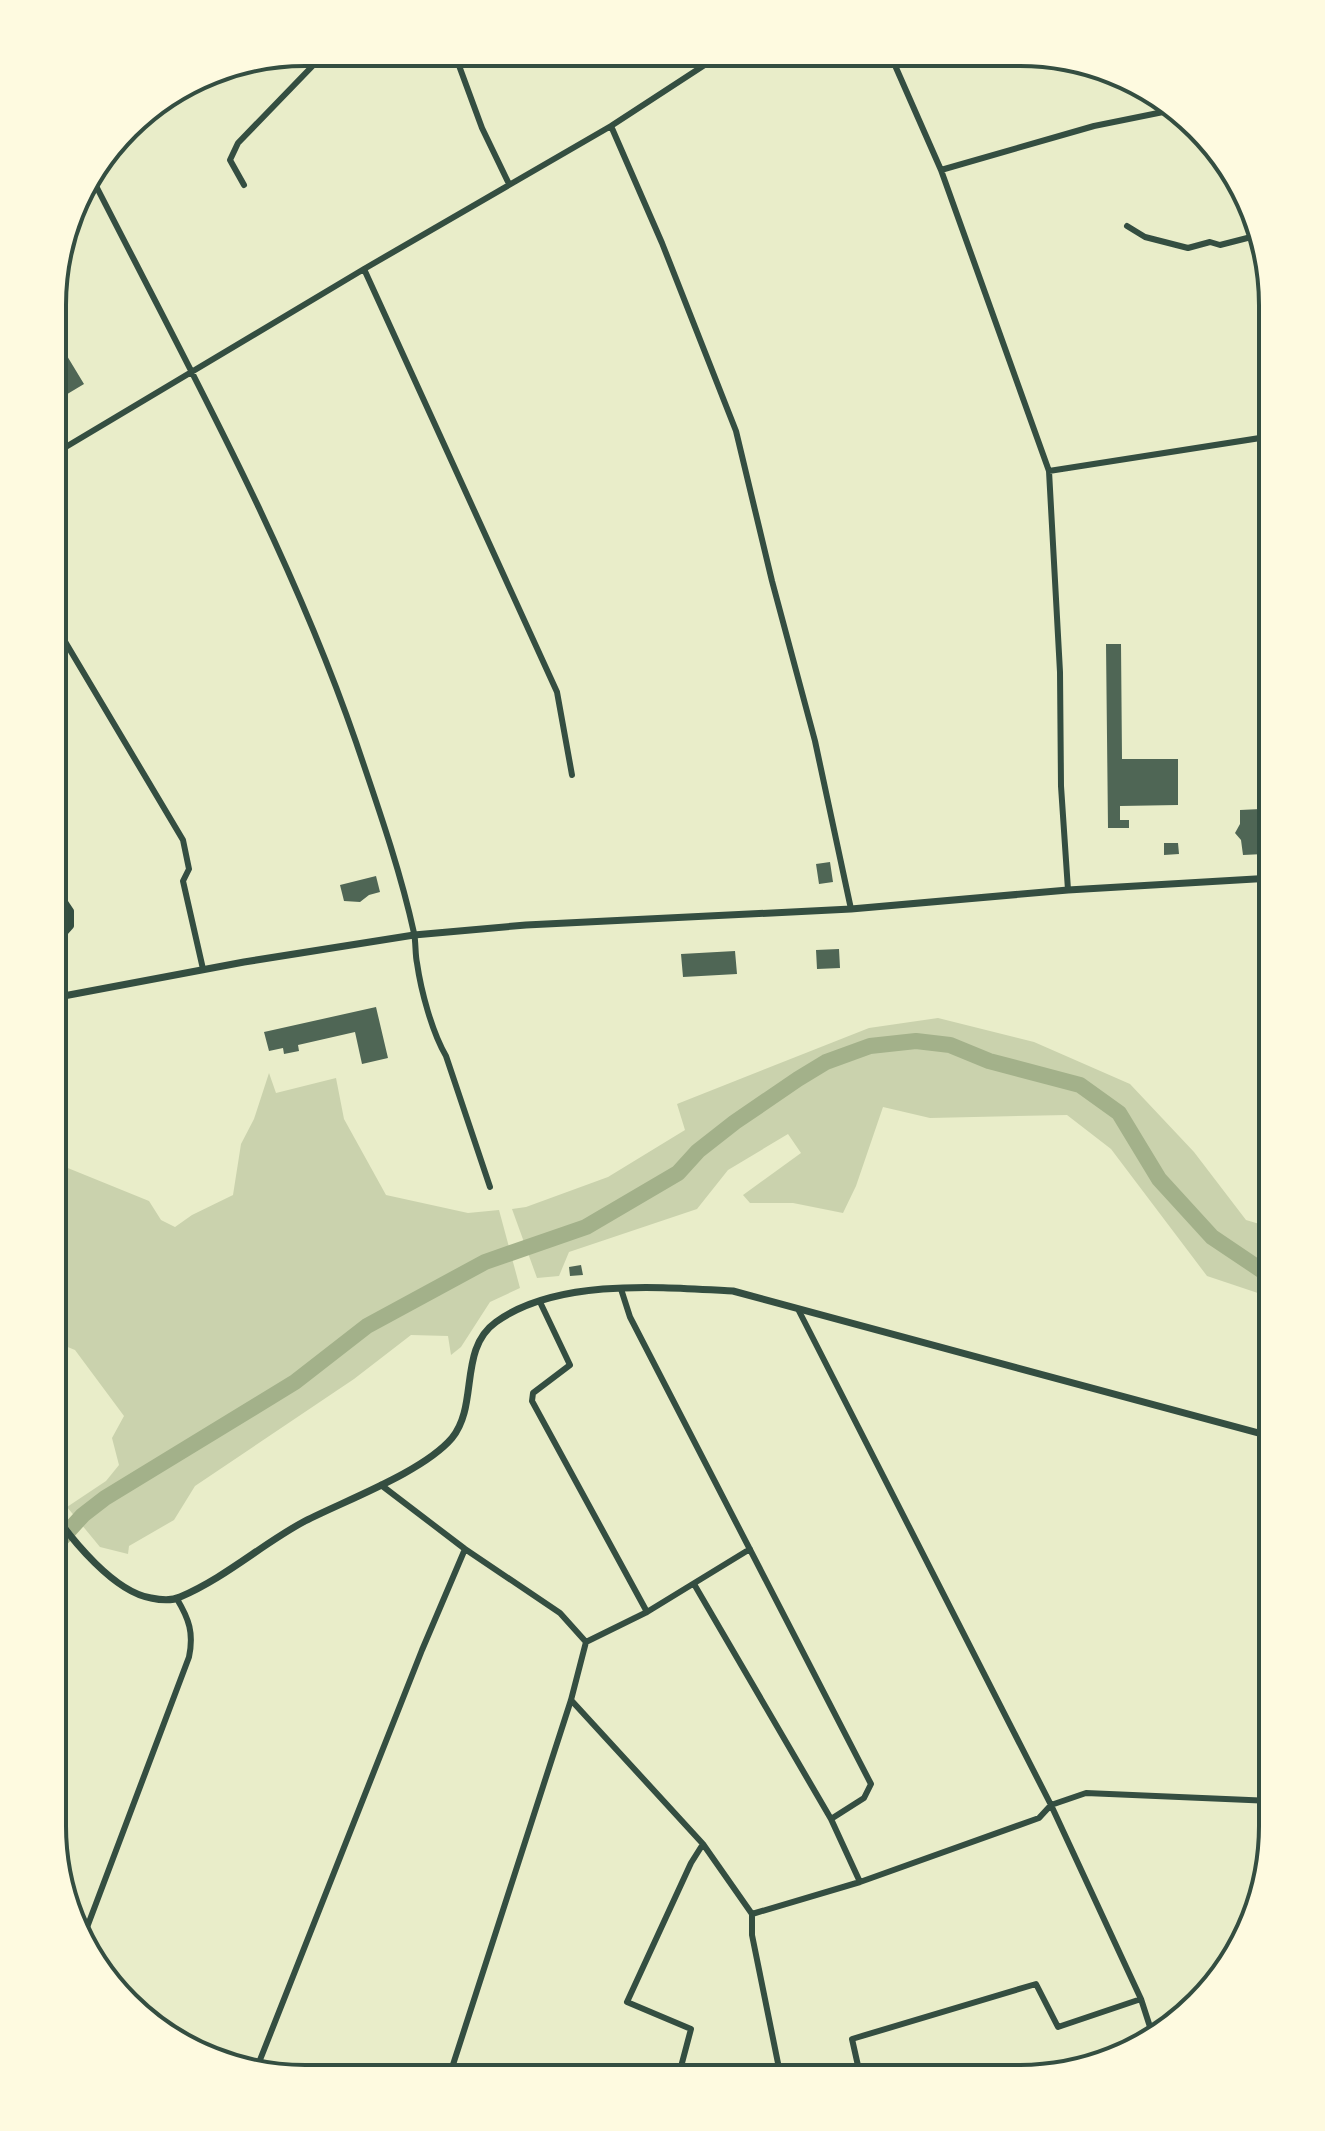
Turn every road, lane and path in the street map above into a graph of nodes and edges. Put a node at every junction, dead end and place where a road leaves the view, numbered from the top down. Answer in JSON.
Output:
{"nodes":[{"id":1,"x":312,"y":66,"type":"edge"},
{"id":2,"x":459,"y":66,"type":"edge"},
{"id":3,"x":703,"y":66,"type":"edge"},
{"id":4,"x":895,"y":66,"type":"edge"},
{"id":5,"x":1162,"y":112,"type":"edge"},
{"id":6,"x":611,"y":126,"type":"junction"},
{"id":7,"x":941,"y":170,"type":"junction"},
{"id":8,"x":509,"y":184,"type":"junction"},
{"id":9,"x":244,"y":185,"type":"dead end"},
{"id":10,"x":97,"y":188,"type":"edge"},
{"id":11,"x":1127,"y":226,"type":"dead end"},
{"id":12,"x":1249,"y":238,"type":"edge"},
{"id":13,"x":364,"y":269,"type":"junction"},
{"id":14,"x":191,"y":372,"type":"junction"},
{"id":15,"x":1259,"y":438,"type":"edge"},
{"id":16,"x":66,"y":447,"type":"edge"},
{"id":17,"x":1049,"y":471,"type":"junction"},
{"id":18,"x":66,"y":643,"type":"edge"},
{"id":19,"x":572,"y":775,"type":"dead end"},
{"id":20,"x":1259,"y":879,"type":"edge"},
{"id":21,"x":1068,"y":890,"type":"junction"},
{"id":22,"x":66,"y":904,"type":"edge"},
{"id":23,"x":851,"y":909,"type":"junction"},
{"id":24,"x":66,"y":932,"type":"edge"},
{"id":25,"x":414,"y":935,"type":"junction"},
{"id":26,"x":203,"y":969,"type":"junction"},
{"id":27,"x":66,"y":995,"type":"edge"},
{"id":28,"x":490,"y":1187,"type":"dead end"},
{"id":29,"x":621,"y":1289,"type":"junction"},
{"id":30,"x":540,"y":1302,"type":"junction"},
{"id":31,"x":799,"y":1311,"type":"junction"},
{"id":32,"x":1258,"y":1433,"type":"edge"},
{"id":33,"x":381,"y":1485,"type":"junction"},
{"id":34,"x":66,"y":1529,"type":"edge"},
{"id":35,"x":465,"y":1549,"type":"junction"},
{"id":36,"x":750,"y":1549,"type":"junction"},
{"id":37,"x":694,"y":1584,"type":"junction"},
{"id":38,"x":177,"y":1599,"type":"junction"},
{"id":39,"x":647,"y":1612,"type":"junction"},
{"id":40,"x":586,"y":1642,"type":"junction"},
{"id":41,"x":571,"y":1700,"type":"junction"},
{"id":42,"x":1258,"y":1800,"type":"edge"},
{"id":43,"x":1051,"y":1805,"type":"junction"},
{"id":44,"x":831,"y":1819,"type":"junction"},
{"id":45,"x":703,"y":1844,"type":"junction"},
{"id":46,"x":860,"y":1882,"type":"junction"},
{"id":47,"x":752,"y":1914,"type":"junction"},
{"id":48,"x":88,"y":1926,"type":"edge"},
{"id":49,"x":1141,"y":1999,"type":"junction"},
{"id":50,"x":1150,"y":2027,"type":"edge"},
{"id":51,"x":260,"y":2060,"type":"edge"},
{"id":52,"x":453,"y":2065,"type":"edge"},
{"id":53,"x":681,"y":2065,"type":"edge"},
{"id":54,"x":778,"y":2065,"type":"edge"},
{"id":55,"x":858,"y":2065,"type":"edge"}],
"edges":[{"from":1,"to":9,"type":"street"},
{"from":2,"to":8,"type":"street"},
{"from":3,"to":6,"type":"street"},
{"from":4,"to":7,"type":"street"},
{"from":5,"to":7,"type":"street"},
{"from":6,"to":8,"type":"street"},
{"from":6,"to":23,"type":"street"},
{"from":7,"to":17,"type":"street"},
{"from":8,"to":13,"type":"street"},
{"from":10,"to":14,"type":"street"},
{"from":11,"to":12,"type":"street"},
{"from":13,"to":14,"type":"street"},
{"from":13,"to":19,"type":"street"},
{"from":14,"to":16,"type":"street"},
{"from":14,"to":25,"type":"street"},
{"from":15,"to":17,"type":"street"},
{"from":17,"to":21,"type":"street"},
{"from":18,"to":26,"type":"street"},
{"from":20,"to":21,"type":"street"},
{"from":21,"to":23,"type":"street"},
{"from":22,"to":24,"type":"street"},
{"from":23,"to":25,"type":"street"},
{"from":25,"to":26,"type":"street"},
{"from":25,"to":28,"type":"street"},
{"from":26,"to":27,"type":"street"},
{"from":29,"to":30,"type":"street"},
{"from":29,"to":31,"type":"street"},
{"from":29,"to":36,"type":"street"},
{"from":30,"to":33,"type":"street"},
{"from":30,"to":39,"type":"street"},
{"from":31,"to":32,"type":"street"},
{"from":31,"to":43,"type":"street"},
{"from":33,"to":35,"type":"street"},
{"from":33,"to":38,"type":"street"},
{"from":34,"to":38,"type":"street"},
{"from":35,"to":40,"type":"street"},
{"from":35,"to":51,"type":"street"},
{"from":36,"to":37,"type":"street"},
{"from":36,"to":44,"type":"street"},
{"from":37,"to":39,"type":"street"},
{"from":37,"to":44,"type":"street"},
{"from":38,"to":48,"type":"street"},
{"from":39,"to":40,"type":"street"},
{"from":40,"to":41,"type":"street"},
{"from":41,"to":45,"type":"street"},
{"from":41,"to":52,"type":"street"},
{"from":42,"to":43,"type":"street"},
{"from":43,"to":46,"type":"street"},
{"from":43,"to":49,"type":"street"},
{"from":44,"to":46,"type":"street"},
{"from":45,"to":47,"type":"street"},
{"from":45,"to":53,"type":"street"},
{"from":46,"to":47,"type":"street"},
{"from":47,"to":54,"type":"street"},
{"from":49,"to":50,"type":"street"},
{"from":49,"to":55,"type":"street"}]}
